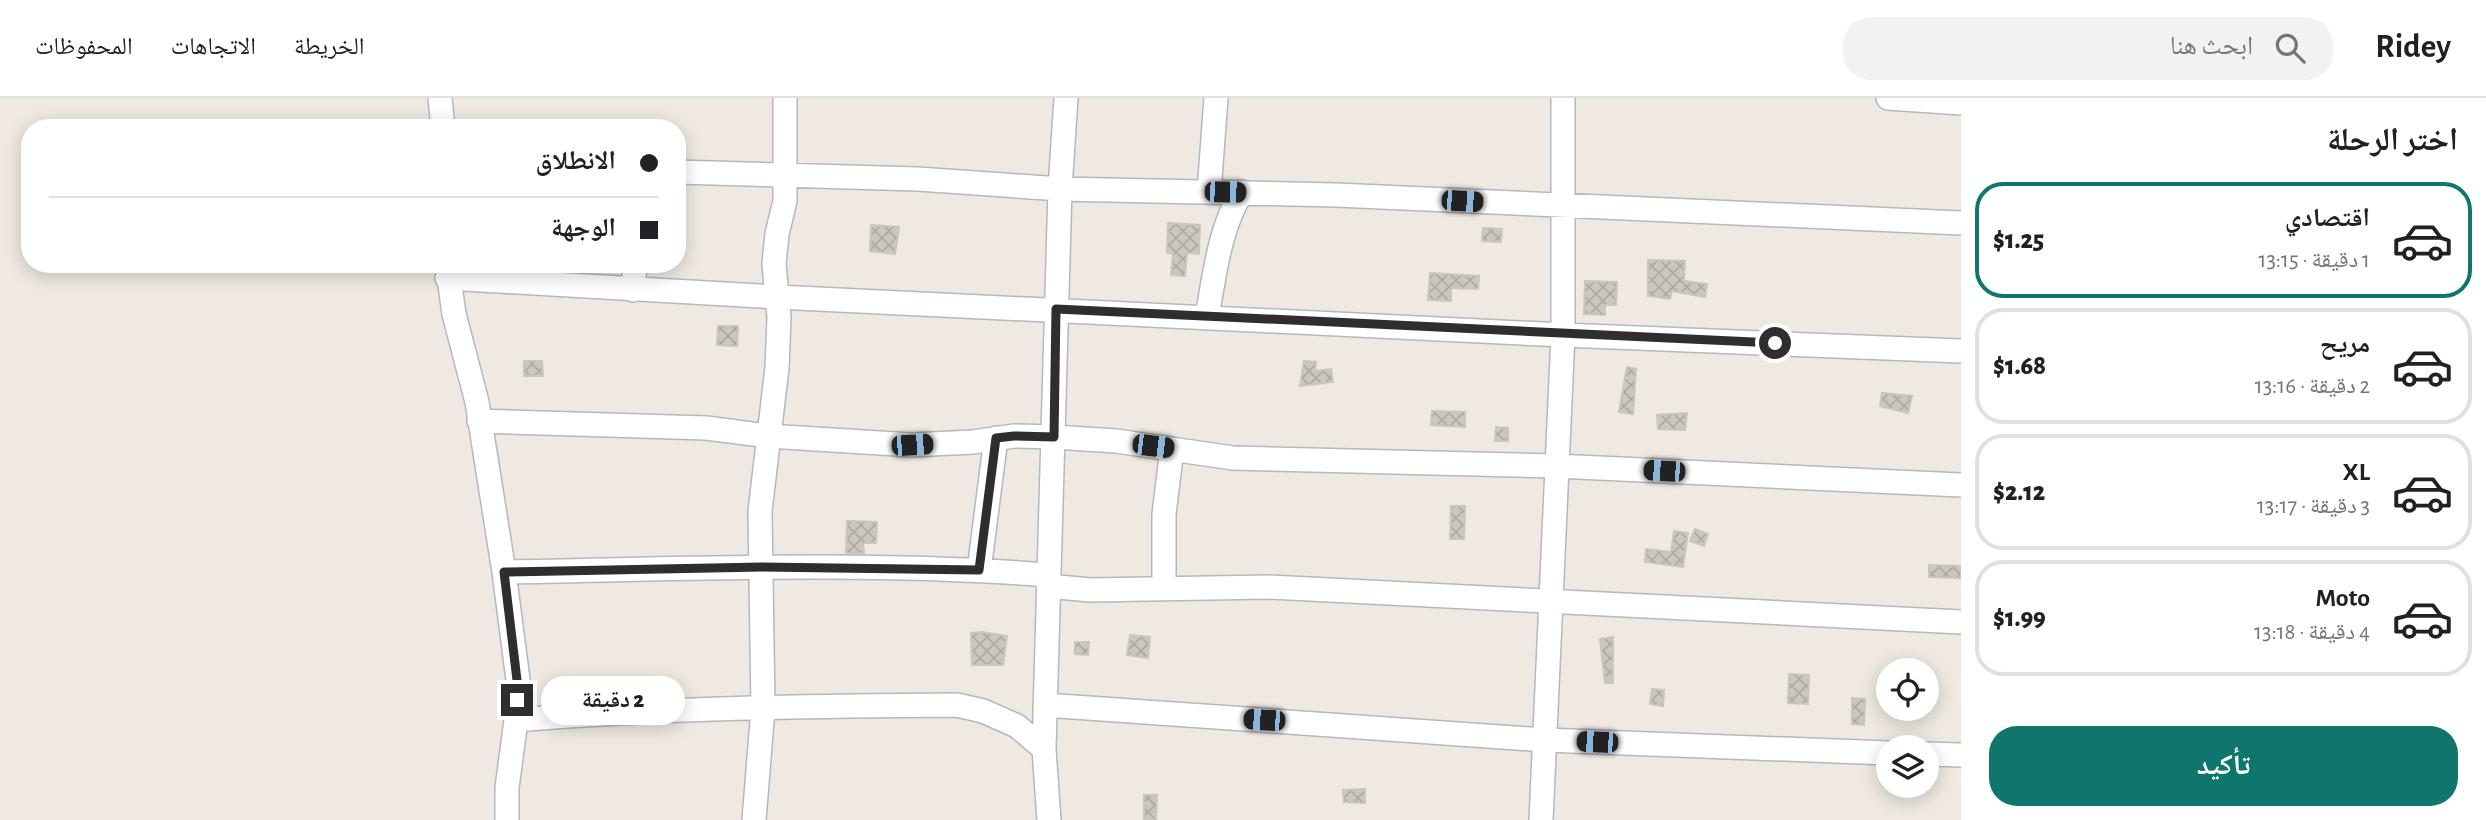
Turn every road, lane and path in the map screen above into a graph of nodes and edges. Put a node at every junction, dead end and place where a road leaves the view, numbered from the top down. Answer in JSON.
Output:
{"nodes":[{"id":1,"x":440,"y":98,"type":"edge"},
{"id":2,"x":785,"y":98,"type":"edge"},
{"id":3,"x":1216,"y":98,"type":"edge"},
{"id":4,"x":1563,"y":98,"type":"edge"},
{"id":5,"x":1888,"y":98,"type":"edge"},
{"id":6,"x":1069,"y":100,"type":"edge"},
{"id":7,"x":1961,"y":103,"type":"edge"},
{"id":8,"x":442,"y":119,"type":"edge"},
{"id":9,"x":686,"y":172,"type":"edge"},
{"id":10,"x":787,"y":175,"type":"junction"},
{"id":11,"x":1060,"y":189,"type":"junction"},
{"id":12,"x":1209,"y":192,"type":"junction"},
{"id":13,"x":1242,"y":192,"type":"junction"},
{"id":14,"x":1563,"y":206,"type":"junction"},
{"id":15,"x":1961,"y":223,"type":"edge"},
{"id":16,"x":447,"y":273,"type":"edge"},
{"id":17,"x":467,"y":273,"type":"edge"},
{"id":18,"x":634,"y":273,"type":"edge"},
{"id":19,"x":633,"y":290,"type":"junction"},
{"id":20,"x":776,"y":297,"type":"junction"},
{"id":21,"x":1056,"y":309,"type":"junction"},
{"id":22,"x":1207,"y":316,"type":"junction"},
{"id":23,"x":1563,"y":335,"type":"junction"},
{"id":24,"x":1961,"y":351,"type":"edge"},
{"id":25,"x":479,"y":421,"type":"junction"},
{"id":26,"x":768,"y":436,"type":"junction"},
{"id":27,"x":1054,"y":437,"type":"junction"},
{"id":28,"x":996,"y":438,"type":"junction"},
{"id":29,"x":1172,"y":449,"type":"junction"},
{"id":30,"x":1556,"y":466,"type":"junction"},
{"id":31,"x":1961,"y":485,"type":"edge"},
{"id":32,"x":762,"y":567,"type":"junction"},
{"id":33,"x":979,"y":570,"type":"junction"},
{"id":34,"x":504,"y":572,"type":"junction"},
{"id":35,"x":1049,"y":581,"type":"junction"},
{"id":36,"x":1164,"y":588,"type":"junction"},
{"id":37,"x":1551,"y":603,"type":"junction"},
{"id":38,"x":1961,"y":622,"type":"edge"},
{"id":39,"x":1045,"y":705,"type":"junction"},
{"id":40,"x":763,"y":709,"type":"junction"},
{"id":41,"x":516,"y":720,"type":"junction"},
{"id":42,"x":1545,"y":740,"type":"junction"},
{"id":43,"x":1044,"y":749,"type":"junction"},
{"id":44,"x":1876,"y":753,"type":"edge"},
{"id":45,"x":1939,"y":754,"type":"edge"},
{"id":46,"x":1961,"y":755,"type":"edge"},
{"id":47,"x":506,"y":820,"type":"edge"},
{"id":48,"x":754,"y":820,"type":"edge"},
{"id":49,"x":1049,"y":820,"type":"edge"},
{"id":50,"x":1541,"y":820,"type":"edge"}],
"edges":[{"from":1,"to":8,"type":"street"},
{"from":2,"to":10,"type":"street"},
{"from":3,"to":12,"type":"street"},
{"from":4,"to":14,"type":"street"},
{"from":5,"to":7,"type":"street"},
{"from":6,"to":11,"type":"street"},
{"from":9,"to":10,"type":"street"},
{"from":10,"to":11,"type":"street"},
{"from":10,"to":20,"type":"street"},
{"from":11,"to":12,"type":"street"},
{"from":11,"to":21,"type":"street"},
{"from":12,"to":13,"type":"street"},
{"from":13,"to":14,"type":"street"},
{"from":13,"to":22,"type":"street"},
{"from":14,"to":15,"type":"street"},
{"from":14,"to":23,"type":"street"},
{"from":16,"to":25,"type":"street"},
{"from":17,"to":19,"type":"street"},
{"from":18,"to":19,"type":"street"},
{"from":19,"to":20,"type":"street"},
{"from":20,"to":21,"type":"street"},
{"from":20,"to":26,"type":"street"},
{"from":21,"to":22,"type":"street"},
{"from":21,"to":27,"type":"street"},
{"from":22,"to":23,"type":"street"},
{"from":23,"to":24,"type":"street"},
{"from":23,"to":30,"type":"street"},
{"from":25,"to":26,"type":"street"},
{"from":25,"to":34,"type":"street"},
{"from":26,"to":28,"type":"street"},
{"from":26,"to":32,"type":"street"},
{"from":27,"to":28,"type":"street"},
{"from":27,"to":29,"type":"street"},
{"from":27,"to":35,"type":"street"},
{"from":28,"to":33,"type":"street"},
{"from":29,"to":30,"type":"street"},
{"from":29,"to":36,"type":"street"},
{"from":30,"to":31,"type":"street"},
{"from":30,"to":37,"type":"street"},
{"from":32,"to":33,"type":"street"},
{"from":32,"to":34,"type":"street"},
{"from":32,"to":40,"type":"street"},
{"from":33,"to":35,"type":"street"},
{"from":34,"to":41,"type":"street"},
{"from":35,"to":36,"type":"street"},
{"from":35,"to":39,"type":"street"},
{"from":36,"to":37,"type":"street"},
{"from":37,"to":38,"type":"street"},
{"from":37,"to":42,"type":"street"},
{"from":39,"to":42,"type":"street"},
{"from":39,"to":43,"type":"street"},
{"from":40,"to":41,"type":"street"},
{"from":40,"to":43,"type":"street"},
{"from":40,"to":48,"type":"street"},
{"from":41,"to":47,"type":"street"},
{"from":42,"to":44,"type":"street"},
{"from":42,"to":50,"type":"street"},
{"from":43,"to":49,"type":"street"},
{"from":45,"to":46,"type":"street"}]}
